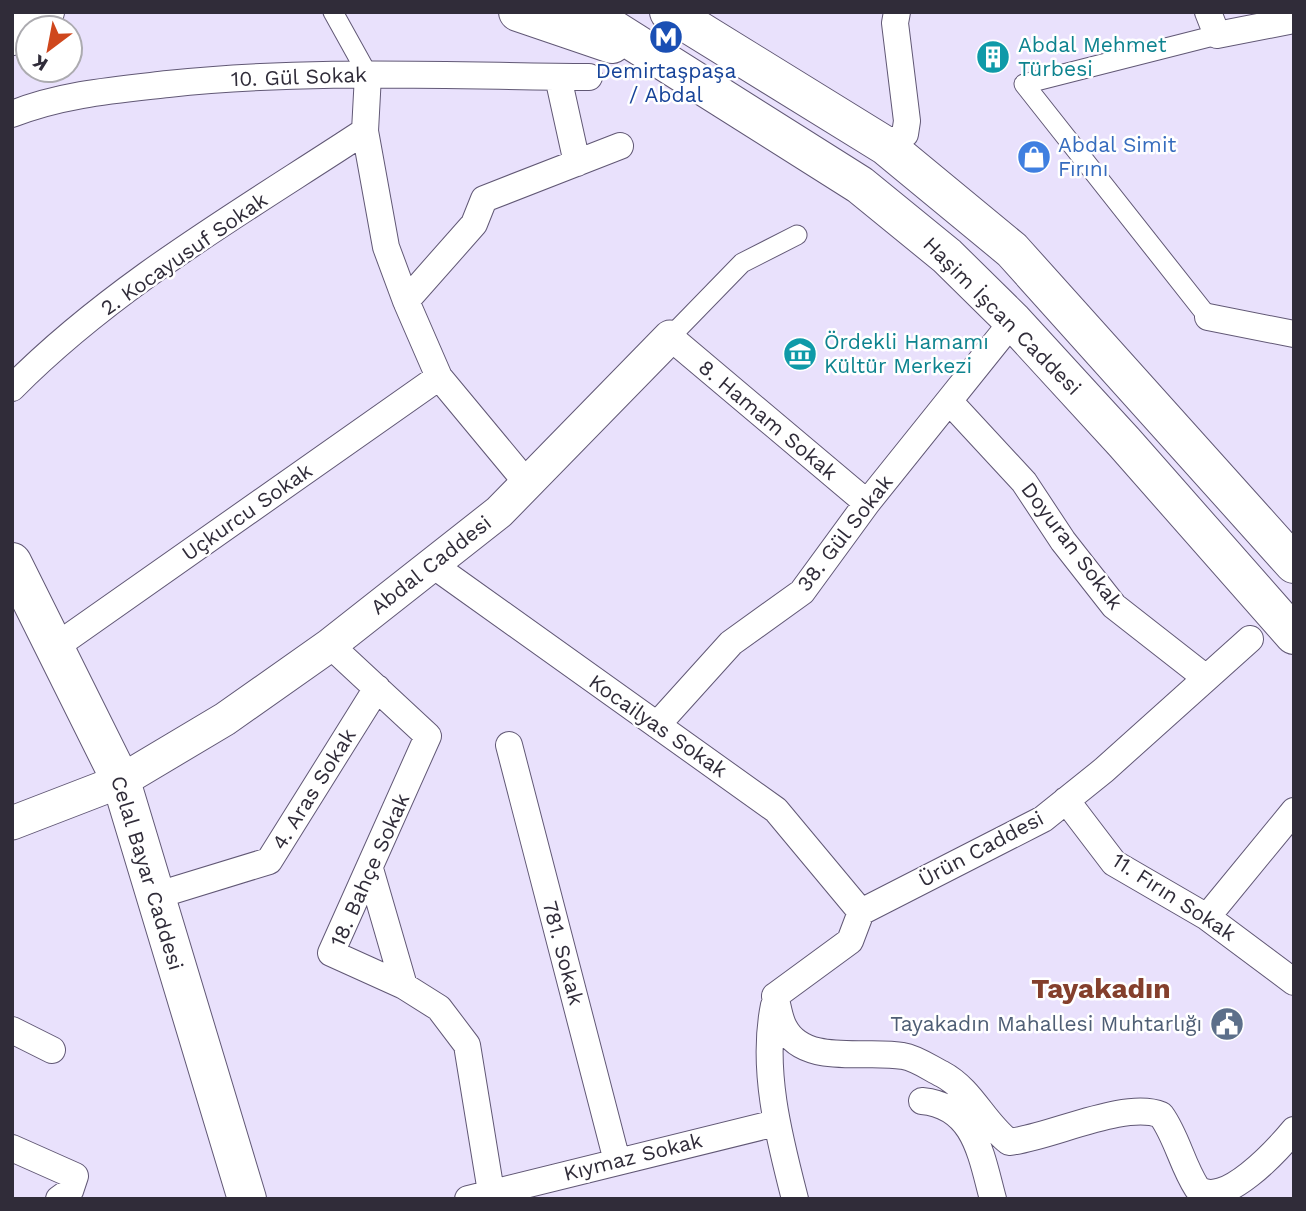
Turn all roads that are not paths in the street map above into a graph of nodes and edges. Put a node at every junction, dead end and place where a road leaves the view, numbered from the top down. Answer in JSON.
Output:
{"nodes":[{"id":1,"x":45,"y":12,"type":"edge"},
{"id":2,"x":333,"y":12,"type":"edge"},
{"id":3,"x":519,"y":12,"type":"edge"},
{"id":4,"x":586,"y":12,"type":"edge"},
{"id":5,"x":669,"y":12,"type":"edge"},
{"id":6,"x":897,"y":12,"type":"edge"},
{"id":7,"x":1294,"y":20,"type":"edge"},
{"id":8,"x":1213,"y":24,"type":"edge"},
{"id":9,"x":713,"y":27,"type":"edge"},
{"id":10,"x":12,"y":36,"type":"edge"},
{"id":11,"x":368,"y":75,"type":"junction"},
{"id":12,"x":558,"y":77,"type":"junction"},
{"id":13,"x":589,"y":77,"type":"dead end"},
{"id":14,"x":702,"y":85,"type":"junction"},
{"id":15,"x":12,"y":114,"type":"edge"},
{"id":16,"x":365,"y":131,"type":"junction"},
{"id":17,"x":620,"y":146,"type":"dead end"},
{"id":18,"x":886,"y":146,"type":"junction"},
{"id":19,"x":577,"y":163,"type":"junction"},
{"id":20,"x":797,"y":235,"type":"dead end"},
{"id":21,"x":406,"y":301,"type":"junction"},
{"id":22,"x":1208,"y":317,"type":"joint"},
{"id":23,"x":1013,"y":321,"type":"junction"},
{"id":24,"x":1294,"y":334,"type":"edge"},
{"id":25,"x":670,"y":337,"type":"junction"},
{"id":26,"x":439,"y":377,"type":"junction"},
{"id":27,"x":12,"y":388,"type":"edge"},
{"id":28,"x":950,"y":401,"type":"junction"},
{"id":29,"x":527,"y":483,"type":"junction"},
{"id":30,"x":867,"y":503,"type":"junction"},
{"id":31,"x":12,"y":562,"type":"edge"},
{"id":32,"x":1294,"y":564,"type":"edge"},
{"id":33,"x":433,"y":565,"type":"junction"},
{"id":34,"x":1294,"y":635,"type":"edge"},
{"id":35,"x":1250,"y":639,"type":"dead end"},
{"id":36,"x":330,"y":645,"type":"junction"},
{"id":37,"x":55,"y":647,"type":"junction"},
{"id":38,"x":1206,"y":678,"type":"junction"},
{"id":39,"x":377,"y":688,"type":"junction"},
{"id":40,"x":656,"y":725,"type":"junction"},
{"id":41,"x":509,"y":745,"type":"dead end"},
{"id":42,"x":121,"y":781,"type":"junction"},
{"id":43,"x":1066,"y":800,"type":"junction"},
{"id":44,"x":1294,"y":811,"type":"edge"},
{"id":45,"x":12,"y":823,"type":"edge"},
{"id":46,"x":370,"y":869,"type":"junction"},
{"id":47,"x":155,"y":896,"type":"junction"},
{"id":48,"x":861,"y":912,"type":"junction"},
{"id":49,"x":1207,"y":917,"type":"junction"},
{"id":50,"x":1294,"y":982,"type":"edge"},
{"id":51,"x":404,"y":986,"type":"junction"},
{"id":52,"x":775,"y":996,"type":"junction"},
{"id":53,"x":12,"y":1030,"type":"edge"},
{"id":54,"x":52,"y":1050,"type":"dead end"},
{"id":55,"x":922,"y":1101,"type":"dead end"},
{"id":56,"x":776,"y":1123,"type":"junction"},
{"id":57,"x":1294,"y":1130,"type":"edge"},
{"id":58,"x":12,"y":1148,"type":"edge"},
{"id":59,"x":617,"y":1161,"type":"junction"},
{"id":60,"x":559,"y":1187,"type":"edge"},
{"id":61,"x":484,"y":1197,"type":"edge"},
{"id":62,"x":59,"y":1199,"type":"edge"},
{"id":63,"x":247,"y":1199,"type":"edge"},
{"id":64,"x":794,"y":1199,"type":"edge"},
{"id":65,"x":993,"y":1199,"type":"edge"}],
"edges":[{"from":1,"to":10,"type":"main road"},
{"from":2,"to":11,"type":"street"},
{"from":3,"to":14,"type":"main road"},
{"from":4,"to":14,"type":"main road","name":"Haşim İşcan Caddesi"},
{"from":5,"to":9,"type":"main road"},
{"from":6,"to":18,"type":"street"},
{"from":7,"to":8,"type":"street"},
{"from":8,"to":22,"type":"street"},
{"from":9,"to":18,"type":"main road"},
{"from":11,"to":12,"type":"street","name":"10. Gül Sokak"},
{"from":11,"to":15,"type":"street","name":"10. Gül Sokak"},
{"from":11,"to":16,"type":"street"},
{"from":12,"to":13,"type":"street","name":"10. Gül Sokak"},
{"from":12,"to":19,"type":"street"},
{"from":14,"to":23,"type":"main road","name":"Haşim İşcan Caddesi"},
{"from":16,"to":21,"type":"street"},
{"from":16,"to":27,"type":"street","name":"2. Kocayusuf Sokak"},
{"from":17,"to":19,"type":"street"},
{"from":18,"to":32,"type":"main road"},
{"from":19,"to":21,"type":"street"},
{"from":20,"to":25,"type":"street","name":"Abdal Caddesi"},
{"from":21,"to":26,"type":"street"},
{"from":22,"to":24,"type":"street"},
{"from":23,"to":28,"type":"street","name":"38. Gül Sokak"},
{"from":23,"to":34,"type":"main road","name":"Haşim İşcan Caddesi"},
{"from":25,"to":29,"type":"street","name":"Abdal Caddesi"},
{"from":25,"to":30,"type":"street","name":"8. Hamam Sokak"},
{"from":26,"to":29,"type":"street"},
{"from":26,"to":37,"type":"street","name":"Uçkurcu Sokak"},
{"from":28,"to":30,"type":"street","name":"38. Gül Sokak"},
{"from":28,"to":38,"type":"street","name":"Doyuran Sokak"},
{"from":29,"to":33,"type":"street","name":"Abdal Caddesi"},
{"from":30,"to":40,"type":"street","name":"38. Gül Sokak"},
{"from":31,"to":37,"type":"main road","name":"Celal Bayar Caddesi"},
{"from":33,"to":36,"type":"street","name":"Abdal Caddesi"},
{"from":33,"to":40,"type":"street","name":"Kocailyas Sokak"},
{"from":35,"to":38,"type":"street","name":"Ürün Caddesi"},
{"from":36,"to":39,"type":"street","name":"18. Bahçe Sokak"},
{"from":36,"to":42,"type":"street","name":"Abdal Caddesi"},
{"from":37,"to":42,"type":"main road","name":"Celal Bayar Caddesi"},
{"from":38,"to":43,"type":"street","name":"Ürün Caddesi"},
{"from":39,"to":46,"type":"street","name":"18. Bahçe Sokak"},
{"from":39,"to":47,"type":"street","name":"4. Aras Sokak"},
{"from":40,"to":48,"type":"street","name":"Kocailyas Sokak"},
{"from":41,"to":59,"type":"street","name":"781. Sokak"},
{"from":42,"to":45,"type":"street","name":"Abdal Caddesi"},
{"from":42,"to":47,"type":"main road","name":"Celal Bayar Caddesi"},
{"from":43,"to":48,"type":"street","name":"Ürün Caddesi"},
{"from":43,"to":49,"type":"street","name":"11. Fırın Sokak"},
{"from":44,"to":49,"type":"street"},
{"from":46,"to":51,"type":"street"},
{"from":46,"to":51,"type":"street","name":"18. Bahçe Sokak"},
{"from":47,"to":63,"type":"main road","name":"Celal Bayar Caddesi"},
{"from":48,"to":52,"type":"street"},
{"from":49,"to":50,"type":"street","name":"11. Fırın Sokak"},
{"from":51,"to":61,"type":"street","name":"18. Bahçe Sokak"},
{"from":52,"to":56,"type":"street"},
{"from":52,"to":57,"type":"street"},
{"from":53,"to":54,"type":"street"},
{"from":55,"to":65,"type":"street"},
{"from":56,"to":59,"type":"street","name":"Kıymaz Sokak"},
{"from":56,"to":64,"type":"street"},
{"from":58,"to":62,"type":"street"},
{"from":59,"to":60,"type":"street","name":"Kıymaz Sokak"},
{"from":60,"to":61,"type":"street","name":"Kıymaz Sokak"}]}
